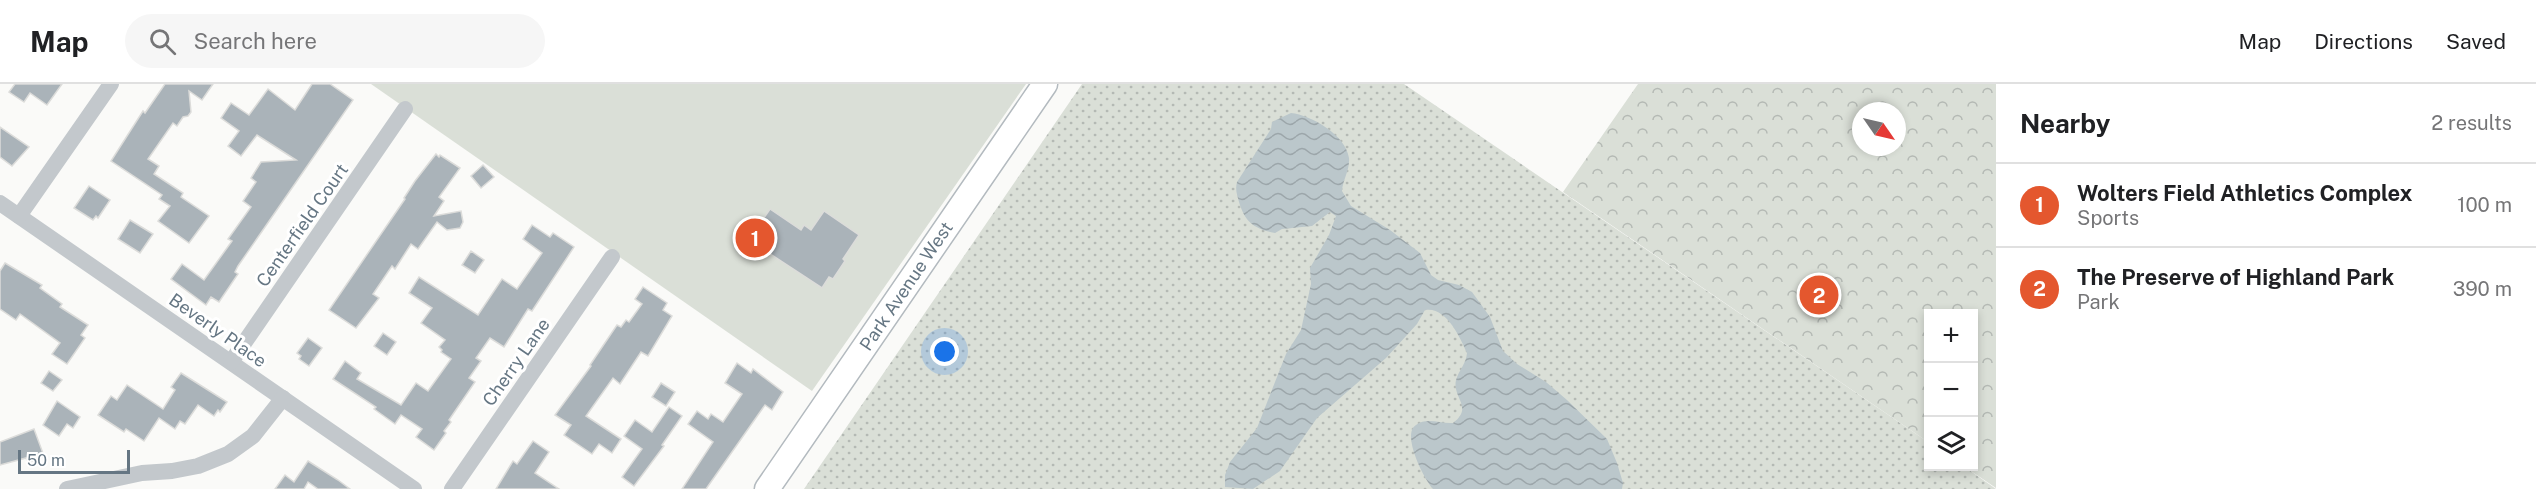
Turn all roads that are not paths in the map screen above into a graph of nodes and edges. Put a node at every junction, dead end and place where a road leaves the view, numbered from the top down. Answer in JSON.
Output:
{"nodes":[{"id":1,"x":111,"y":84,"type":"edge"},
{"id":2,"x":1045,"y":84,"type":"edge"},
{"id":3,"x":405,"y":109,"type":"dead end"},
{"id":4,"x":0,"y":203,"type":"edge"},
{"id":5,"x":19,"y":216,"type":"junction"},
{"id":6,"x":612,"y":257,"type":"dead end"},
{"id":7,"x":231,"y":362,"type":"junction"},
{"id":8,"x":283,"y":399,"type":"junction"},
{"id":9,"x":67,"y":489,"type":"edge"},
{"id":10,"x":414,"y":489,"type":"edge"},
{"id":11,"x":452,"y":489,"type":"edge"},
{"id":12,"x":768,"y":489,"type":"edge"}],
"edges":[{"from":1,"to":5,"type":"street"},
{"from":2,"to":12,"type":"street","name":"Park Avenue West"},
{"from":3,"to":7,"type":"street","name":"Centerfield Court"},
{"from":4,"to":5,"type":"street","name":"Beverly Place"},
{"from":5,"to":7,"type":"street","name":"Beverly Place"},
{"from":6,"to":11,"type":"street","name":"Cherry Lane"},
{"from":7,"to":8,"type":"street","name":"Beverly Place"},
{"from":8,"to":9,"type":"street"},
{"from":8,"to":10,"type":"street","name":"Beverly Place"}]}
